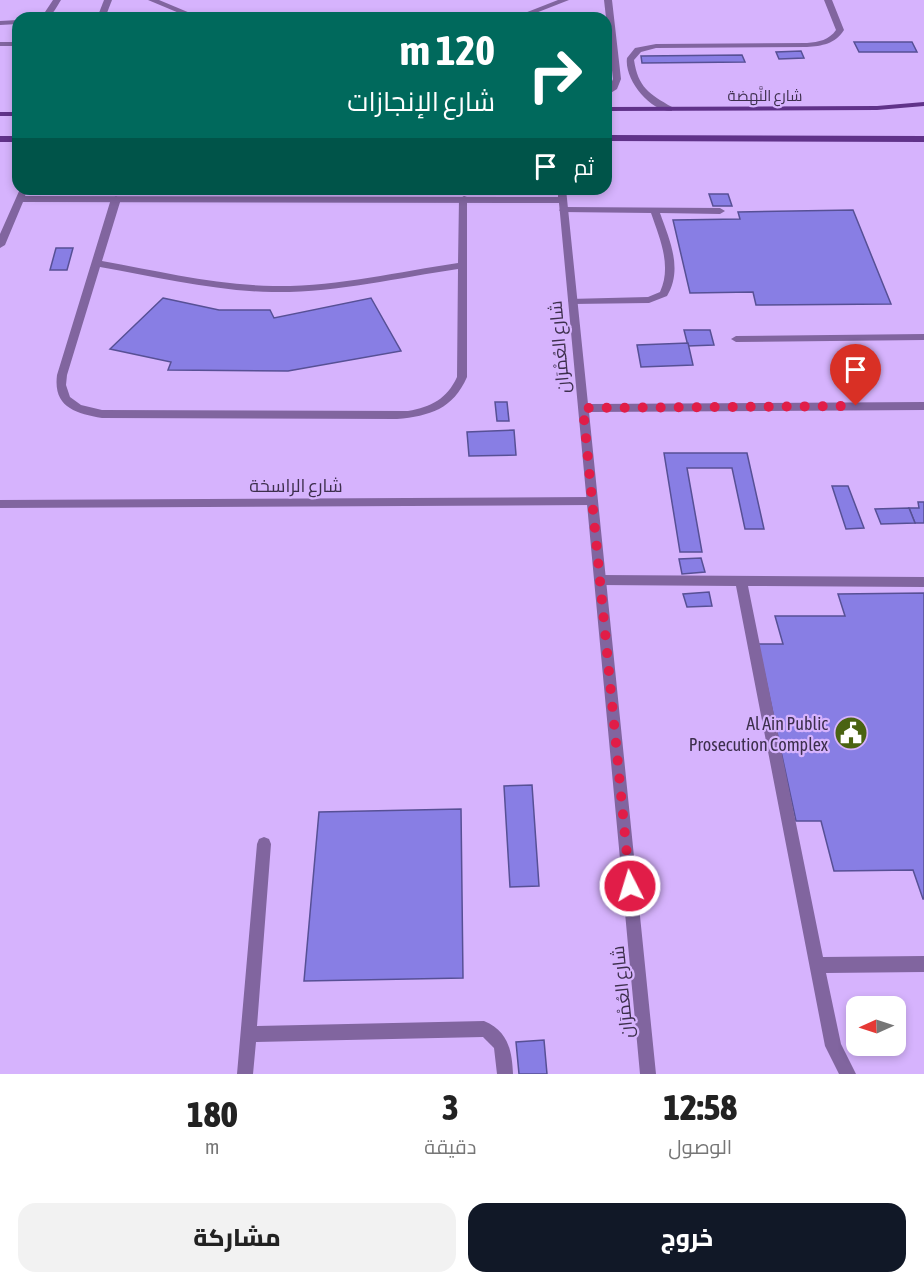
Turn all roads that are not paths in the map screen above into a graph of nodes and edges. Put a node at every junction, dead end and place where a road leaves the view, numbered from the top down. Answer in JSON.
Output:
{"nodes":[{"id":1,"x":152,"y":0,"type":"edge"},
{"id":2,"x":565,"y":0,"type":"edge"},
{"id":3,"x":828,"y":0,"type":"edge"},
{"id":4,"x":183,"y":12,"type":"edge"},
{"id":5,"x":532,"y":12,"type":"edge"},
{"id":6,"x":612,"y":28,"type":"edge"},
{"id":7,"x":617,"y":67,"type":"junction"},
{"id":8,"x":630,"y":67,"type":"junction"},
{"id":9,"x":612,"y":89,"type":"edge"},
{"id":10,"x":924,"y":104,"type":"edge"},
{"id":11,"x":612,"y":109,"type":"edge"},
{"id":12,"x":669,"y":109,"type":"junction"},
{"id":13,"x":612,"y":138,"type":"edge"},
{"id":14,"x":924,"y":139,"type":"edge"},
{"id":15,"x":22,"y":195,"type":"edge"},
{"id":16,"x":41,"y":195,"type":"edge"},
{"id":17,"x":116,"y":199,"type":"junction"},
{"id":18,"x":464,"y":199,"type":"junction"},
{"id":19,"x":563,"y":200,"type":"edge"},
{"id":20,"x":720,"y":210,"type":"dead end"},
{"id":21,"x":655,"y":211,"type":"junction"},
{"id":22,"x":0,"y":245,"type":"edge"},
{"id":23,"x":96,"y":263,"type":"junction"},
{"id":24,"x":463,"y":265,"type":"junction"},
{"id":25,"x":573,"y":301,"type":"junction"},
{"id":26,"x":924,"y":337,"type":"edge"},
{"id":27,"x":736,"y":339,"type":"dead end"},
{"id":28,"x":924,"y":406,"type":"edge"},
{"id":29,"x":583,"y":408,"type":"junction"},
{"id":30,"x":592,"y":501,"type":"junction"},
{"id":31,"x":0,"y":504,"type":"edge"},
{"id":32,"x":600,"y":580,"type":"junction"},
{"id":33,"x":741,"y":582,"type":"junction"},
{"id":34,"x":924,"y":582,"type":"edge"},
{"id":35,"x":264,"y":844,"type":"dead end"},
{"id":36,"x":817,"y":964,"type":"junction"},
{"id":37,"x":924,"y":964,"type":"edge"},
{"id":38,"x":249,"y":1034,"type":"junction"},
{"id":39,"x":245,"y":1074,"type":"edge"},
{"id":40,"x":505,"y":1074,"type":"edge"},
{"id":41,"x":648,"y":1074,"type":"edge"},
{"id":42,"x":848,"y":1074,"type":"edge"}],
"edges":[{"from":1,"to":4,"type":"street"},
{"from":2,"to":5,"type":"street"},
{"from":3,"to":8,"type":"street"},
{"from":6,"to":7,"type":"street"},
{"from":7,"to":8,"type":"street"},
{"from":7,"to":9,"type":"street"},
{"from":8,"to":12,"type":"street"},
{"from":10,"to":12,"type":"street","name":"شارع النَّهضة"},
{"from":11,"to":12,"type":"street","name":"شارع النَّهضة"},
{"from":13,"to":14,"type":"street"},
{"from":15,"to":22,"type":"street"},
{"from":16,"to":17,"type":"street"},
{"from":17,"to":18,"type":"street"},
{"from":17,"to":23,"type":"street"},
{"from":18,"to":19,"type":"street"},
{"from":18,"to":24,"type":"street"},
{"from":19,"to":21,"type":"street"},
{"from":19,"to":25,"type":"street","name":"شارع العُمْرَان"},
{"from":20,"to":21,"type":"street"},
{"from":21,"to":25,"type":"street"},
{"from":23,"to":24,"type":"street"},
{"from":23,"to":24,"type":"street"},
{"from":25,"to":29,"type":"street","name":"شارع العُمْرَان"},
{"from":26,"to":27,"type":"street"},
{"from":28,"to":29,"type":"street"},
{"from":29,"to":30,"type":"street","name":"شارع العُمْرَان"},
{"from":30,"to":31,"type":"street","name":"شارع الراسخة"},
{"from":30,"to":32,"type":"street","name":"شارع العُمْرَان"},
{"from":32,"to":33,"type":"street"},
{"from":32,"to":41,"type":"street","name":"شارع العُمْرَان"},
{"from":33,"to":34,"type":"street"},
{"from":33,"to":36,"type":"street"},
{"from":35,"to":38,"type":"street"},
{"from":36,"to":37,"type":"street"},
{"from":36,"to":42,"type":"street"},
{"from":38,"to":39,"type":"street"},
{"from":38,"to":40,"type":"street"}]}
